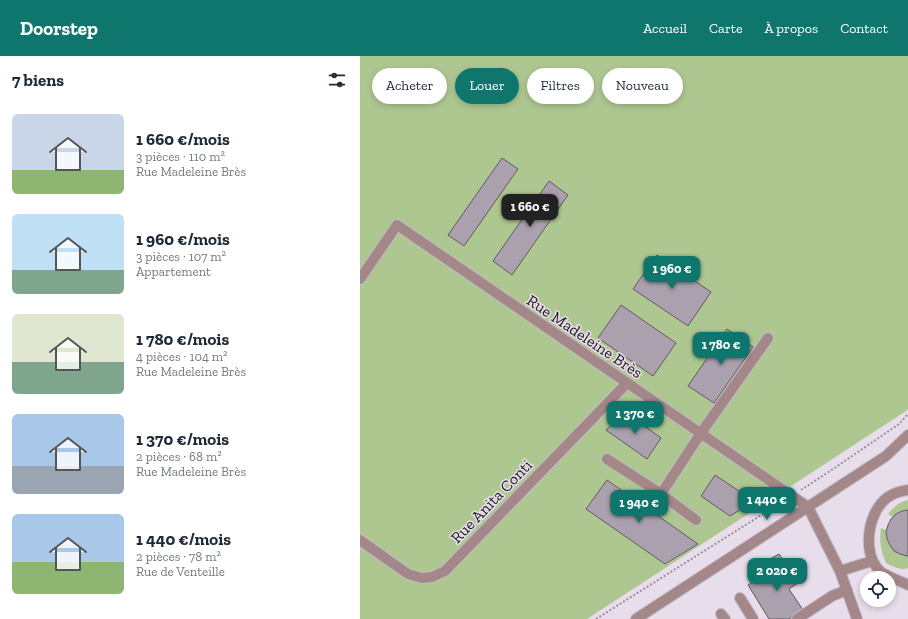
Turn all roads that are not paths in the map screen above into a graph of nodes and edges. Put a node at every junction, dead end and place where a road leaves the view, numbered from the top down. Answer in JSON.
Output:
{"nodes":[{"id":1,"x":360,"y":279,"type":"edge"},
{"id":2,"x":768,"y":338,"type":"dead end"},
{"id":3,"x":627,"y":383,"type":"junction"},
{"id":4,"x":701,"y":433,"type":"junction"},
{"id":5,"x":908,"y":435,"type":"edge"},
{"id":6,"x":607,"y":459,"type":"dead end"},
{"id":7,"x":908,"y":490,"type":"edge"},
{"id":8,"x":661,"y":494,"type":"junction"},
{"id":9,"x":808,"y":507,"type":"junction"},
{"id":10,"x":696,"y":520,"type":"dead end"},
{"id":11,"x":360,"y":540,"type":"edge"},
{"id":12,"x":872,"y":561,"type":"junction"},
{"id":13,"x":840,"y":572,"type":"junction"},
{"id":14,"x":908,"y":585,"type":"edge"},
{"id":15,"x":847,"y":590,"type":"junction"},
{"id":16,"x":740,"y":598,"type":"dead end"},
{"id":17,"x":636,"y":619,"type":"edge"},
{"id":18,"x":753,"y":619,"type":"edge"},
{"id":19,"x":797,"y":619,"type":"edge"},
{"id":20,"x":857,"y":619,"type":"edge"}],
"edges":[{"from":1,"to":3,"type":"street","name":"Rue Madeleine Brès"},
{"from":2,"to":4,"type":"street"},
{"from":3,"to":4,"type":"street","name":"Rue Madeleine Brès"},
{"from":3,"to":11,"type":"street","name":"Rue Anita Conti"},
{"from":4,"to":8,"type":"street"},
{"from":4,"to":9,"type":"street","name":"Rue Madeleine Brès"},
{"from":5,"to":9,"type":"street"},
{"from":6,"to":8,"type":"street"},
{"from":7,"to":12,"type":"street"},
{"from":8,"to":10,"type":"street"},
{"from":9,"to":13,"type":"street"},
{"from":9,"to":17,"type":"street"},
{"from":12,"to":13,"type":"street"},
{"from":12,"to":14,"type":"street"},
{"from":13,"to":15,"type":"street"},
{"from":15,"to":19,"type":"street"},
{"from":15,"to":20,"type":"street"},
{"from":16,"to":18,"type":"street"}]}
